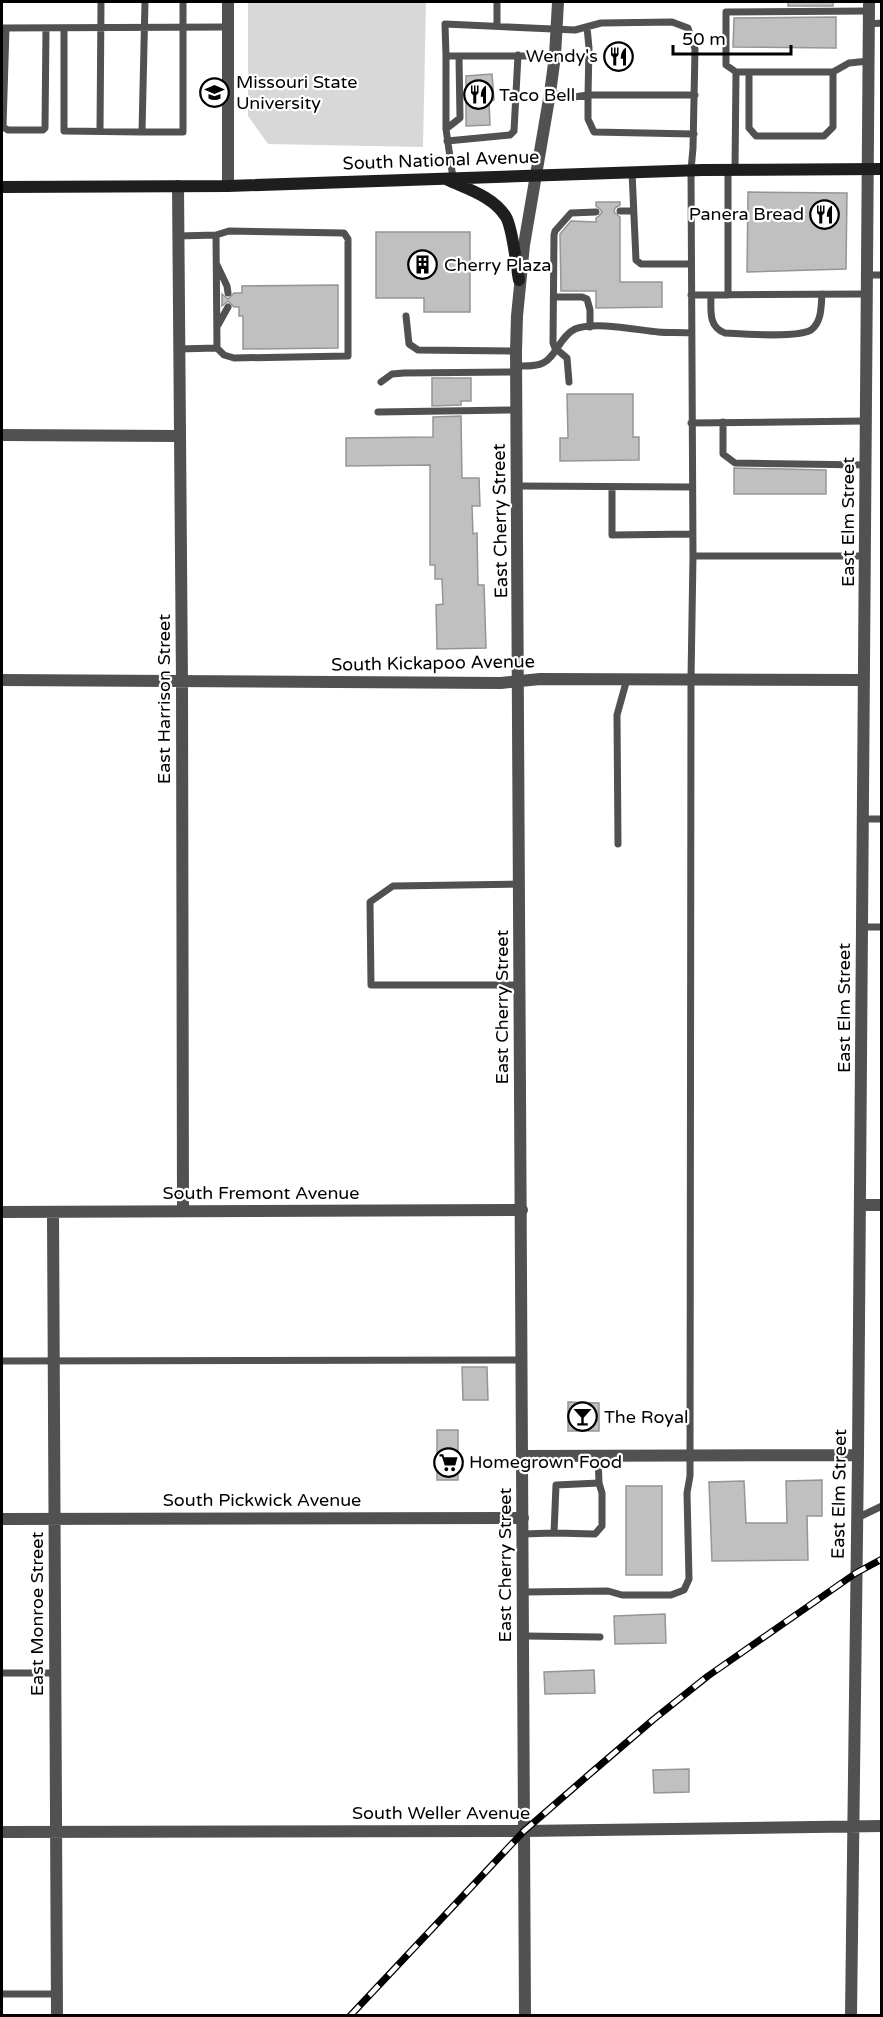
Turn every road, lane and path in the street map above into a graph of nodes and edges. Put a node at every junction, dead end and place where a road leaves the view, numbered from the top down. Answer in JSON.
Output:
{"nodes":[{"id":1,"x":102,"y":2,"type":"edge"},
{"id":2,"x":145,"y":2,"type":"edge"},
{"id":3,"x":183,"y":2,"type":"edge"},
{"id":4,"x":228,"y":2,"type":"edge"},
{"id":5,"x":497,"y":2,"type":"edge"},
{"id":6,"x":558,"y":2,"type":"edge"},
{"id":7,"x":739,"y":2,"type":"edge"},
{"id":8,"x":739,"y":11,"type":"junction"},
{"id":9,"x":872,"y":15,"type":"edge"},
{"id":10,"x":497,"y":26,"type":"junction"},
{"id":11,"x":101,"y":27,"type":"junction"},
{"id":12,"x":145,"y":27,"type":"junction"},
{"id":13,"x":183,"y":27,"type":"junction"},
{"id":14,"x":228,"y":27,"type":"junction"},
{"id":15,"x":587,"y":27,"type":"junction"},
{"id":16,"x":4,"y":28,"type":"edge"},
{"id":17,"x":46,"y":28,"type":"junction"},
{"id":18,"x":64,"y":28,"type":"junction"},
{"id":19,"x":557,"y":28,"type":"junction"},
{"id":20,"x":518,"y":55,"type":"junction"},
{"id":21,"x":446,"y":56,"type":"junction"},
{"id":22,"x":555,"y":56,"type":"junction"},
{"id":23,"x":459,"y":57,"type":"junction"},
{"id":24,"x":869,"y":61,"type":"junction"},
{"id":25,"x":736,"y":72,"type":"junction"},
{"id":26,"x":749,"y":72,"type":"junction"},
{"id":27,"x":833,"y":72,"type":"junction"},
{"id":28,"x":550,"y":93,"type":"junction"},
{"id":29,"x":588,"y":95,"type":"junction"},
{"id":30,"x":695,"y":95,"type":"junction"},
{"id":31,"x":446,"y":129,"type":"junction"},
{"id":32,"x":100,"y":131,"type":"junction"},
{"id":33,"x":142,"y":132,"type":"junction"},
{"id":34,"x":694,"y":134,"type":"junction"},
{"id":35,"x":447,"y":141,"type":"junction"},
{"id":36,"x":691,"y":170,"type":"junction"},
{"id":37,"x":732,"y":170,"type":"junction"},
{"id":38,"x":868,"y":170,"type":"junction"},
{"id":39,"x":882,"y":170,"type":"edge"},
{"id":40,"x":632,"y":172,"type":"junction"},
{"id":41,"x":536,"y":175,"type":"junction"},
{"id":42,"x":448,"y":178,"type":"junction"},
{"id":43,"x":178,"y":186,"type":"junction"},
{"id":44,"x":228,"y":186,"type":"junction"},
{"id":45,"x":2,"y":187,"type":"edge"},
{"id":46,"x":620,"y":211,"type":"dead end"},
{"id":47,"x":633,"y":211,"type":"junction"},
{"id":48,"x":596,"y":212,"type":"dead end"},
{"id":49,"x":178,"y":236,"type":"junction"},
{"id":50,"x":216,"y":236,"type":"junction"},
{"id":51,"x":216,"y":262,"type":"junction"},
{"id":52,"x":691,"y":264,"type":"junction"},
{"id":53,"x":867,"y":275,"type":"junction"},
{"id":54,"x":882,"y":275,"type":"edge"},
{"id":55,"x":519,"y":280,"type":"junction"},
{"id":56,"x":228,"y":293,"type":"dead end"},
{"id":57,"x":822,"y":294,"type":"junction"},
{"id":58,"x":867,"y":294,"type":"junction"},
{"id":59,"x":691,"y":295,"type":"junction"},
{"id":60,"x":711,"y":295,"type":"junction"},
{"id":61,"x":728,"y":295,"type":"junction"},
{"id":62,"x":554,"y":297,"type":"junction"},
{"id":63,"x":228,"y":307,"type":"dead end"},
{"id":64,"x":406,"y":316,"type":"dead end"},
{"id":65,"x":216,"y":327,"type":"junction"},
{"id":66,"x":590,"y":327,"type":"junction"},
{"id":67,"x":691,"y":333,"type":"junction"},
{"id":68,"x":217,"y":348,"type":"junction"},
{"id":69,"x":555,"y":348,"type":"junction"},
{"id":70,"x":178,"y":349,"type":"junction"},
{"id":71,"x":516,"y":351,"type":"junction"},
{"id":72,"x":516,"y":369,"type":"junction"},
{"id":73,"x":381,"y":382,"type":"dead end"},
{"id":74,"x":569,"y":382,"type":"dead end"},
{"id":75,"x":516,"y":410,"type":"junction"},
{"id":76,"x":378,"y":412,"type":"dead end"},
{"id":77,"x":866,"y":421,"type":"junction"},
{"id":78,"x":723,"y":422,"type":"junction"},
{"id":79,"x":691,"y":423,"type":"junction"},
{"id":80,"x":2,"y":435,"type":"edge"},
{"id":81,"x":178,"y":436,"type":"junction"},
{"id":82,"x":866,"y":465,"type":"junction"},
{"id":83,"x":518,"y":486,"type":"junction"},
{"id":84,"x":612,"y":487,"type":"junction"},
{"id":85,"x":692,"y":487,"type":"junction"},
{"id":86,"x":692,"y":534,"type":"junction"},
{"id":87,"x":693,"y":556,"type":"junction"},
{"id":88,"x":865,"y":556,"type":"junction"},
{"id":89,"x":627,"y":679,"type":"junction"},
{"id":90,"x":691,"y":679,"type":"junction"},
{"id":91,"x":2,"y":680,"type":"edge"},
{"id":92,"x":864,"y":680,"type":"junction"},
{"id":93,"x":519,"y":681,"type":"junction"},
{"id":94,"x":182,"y":682,"type":"junction"},
{"id":95,"x":863,"y":819,"type":"junction"},
{"id":96,"x":882,"y":819,"type":"edge"},
{"id":97,"x":618,"y":844,"type":"dead end"},
{"id":98,"x":520,"y":884,"type":"junction"},
{"id":99,"x":863,"y":927,"type":"junction"},
{"id":100,"x":882,"y":927,"type":"edge"},
{"id":101,"x":520,"y":986,"type":"junction"},
{"id":102,"x":860,"y":1205,"type":"junction"},
{"id":103,"x":882,"y":1205,"type":"edge"},
{"id":104,"x":522,"y":1210,"type":"junction"},
{"id":105,"x":183,"y":1211,"type":"junction"},
{"id":106,"x":2,"y":1212,"type":"edge"},
{"id":107,"x":53,"y":1213,"type":"junction"},
{"id":108,"x":523,"y":1360,"type":"junction"},
{"id":109,"x":2,"y":1361,"type":"edge"},
{"id":110,"x":54,"y":1361,"type":"junction"},
{"id":111,"x":690,"y":1455,"type":"junction"},
{"id":112,"x":858,"y":1455,"type":"junction"},
{"id":113,"x":523,"y":1456,"type":"junction"},
{"id":114,"x":598,"y":1456,"type":"junction"},
{"id":115,"x":599,"y":1483,"type":"junction"},
{"id":116,"x":882,"y":1506,"type":"edge"},
{"id":117,"x":523,"y":1518,"type":"junction"},
{"id":118,"x":857,"y":1518,"type":"junction"},
{"id":119,"x":2,"y":1519,"type":"edge"},
{"id":120,"x":55,"y":1519,"type":"junction"},
{"id":121,"x":554,"y":1533,"type":"junction"},
{"id":122,"x":523,"y":1534,"type":"junction"},
{"id":123,"x":524,"y":1592,"type":"junction"},
{"id":124,"x":524,"y":1636,"type":"junction"},
{"id":125,"x":600,"y":1637,"type":"dead end"},
{"id":126,"x":2,"y":1673,"type":"edge"},
{"id":127,"x":55,"y":1673,"type":"junction"},
{"id":128,"x":852,"y":1826,"type":"junction"},
{"id":129,"x":882,"y":1826,"type":"edge"},
{"id":130,"x":2,"y":1832,"type":"edge"},
{"id":131,"x":55,"y":1832,"type":"junction"},
{"id":132,"x":524,"y":1832,"type":"junction"},
{"id":133,"x":2,"y":1994,"type":"edge"},
{"id":134,"x":57,"y":1994,"type":"junction"},
{"id":135,"x":57,"y":2016,"type":"edge"},
{"id":136,"x":525,"y":2016,"type":"edge"},
{"id":137,"x":851,"y":2016,"type":"edge"}],
"edges":[{"from":1,"to":11,"type":"lane"},
{"from":2,"to":12,"type":"lane"},
{"from":3,"to":13,"type":"lane"},
{"from":4,"to":14,"type":"street"},
{"from":5,"to":10,"type":"lane"},
{"from":6,"to":19,"type":"street","name":"East Cherry Street"},
{"from":7,"to":8,"type":"lane"},
{"from":8,"to":9,"type":"lane"},
{"from":8,"to":25,"type":"lane"},
{"from":9,"to":24,"type":"street","name":"East Elm Street"},
{"from":10,"to":19,"type":"lane"},
{"from":10,"to":21,"type":"lane"},
{"from":11,"to":12,"type":"lane"},
{"from":11,"to":18,"type":"lane"},
{"from":11,"to":32,"type":"lane"},
{"from":12,"to":13,"type":"lane"},
{"from":12,"to":33,"type":"lane"},
{"from":13,"to":14,"type":"lane"},
{"from":13,"to":33,"type":"lane"},
{"from":14,"to":44,"type":"street"},
{"from":15,"to":19,"type":"lane"},
{"from":15,"to":29,"type":"lane"},
{"from":15,"to":30,"type":"lane"},
{"from":16,"to":17,"type":"lane"},
{"from":16,"to":17,"type":"lane"},
{"from":17,"to":18,"type":"lane"},
{"from":18,"to":32,"type":"lane"},
{"from":19,"to":22,"type":"street","name":"East Cherry Street"},
{"from":20,"to":22,"type":"lane"},
{"from":20,"to":23,"type":"lane"},
{"from":20,"to":35,"type":"lane"},
{"from":21,"to":23,"type":"lane"},
{"from":21,"to":31,"type":"lane"},
{"from":22,"to":28,"type":"street","name":"East Cherry Street"},
{"from":23,"to":31,"type":"lane"},
{"from":24,"to":27,"type":"lane"},
{"from":24,"to":38,"type":"street","name":"East Elm Street"},
{"from":25,"to":26,"type":"lane"},
{"from":25,"to":37,"type":"lane"},
{"from":26,"to":27,"type":"lane"},
{"from":26,"to":27,"type":"lane"},
{"from":28,"to":29,"type":"lane"},
{"from":28,"to":41,"type":"street","name":"East Cherry Street"},
{"from":29,"to":30,"type":"lane"},
{"from":29,"to":34,"type":"lane"},
{"from":30,"to":34,"type":"lane"},
{"from":31,"to":35,"type":"lane"},
{"from":32,"to":33,"type":"lane"},
{"from":34,"to":36,"type":"lane"},
{"from":35,"to":42,"type":"lane"},
{"from":36,"to":37,"type":"main road","name":"South National Avenue"},
{"from":36,"to":40,"type":"main road","name":"South National Avenue"},
{"from":36,"to":52,"type":"lane"},
{"from":37,"to":38,"type":"main road","name":"South National Avenue"},
{"from":37,"to":61,"type":"lane"},
{"from":38,"to":39,"type":"main road","name":"South National Avenue"},
{"from":38,"to":53,"type":"street","name":"East Elm Street"},
{"from":40,"to":41,"type":"main road","name":"South National Avenue"},
{"from":40,"to":47,"type":"lane"},
{"from":41,"to":42,"type":"main road","name":"South National Avenue"},
{"from":41,"to":55,"type":"street","name":"East Cherry Street"},
{"from":42,"to":44,"type":"main road","name":"South National Avenue"},
{"from":42,"to":55,"type":"main road"},
{"from":43,"to":44,"type":"main road","name":"South National Avenue"},
{"from":43,"to":45,"type":"main road","name":"South National Avenue"},
{"from":43,"to":49,"type":"street","name":"East Harrison Street"},
{"from":46,"to":47,"type":"lane"},
{"from":47,"to":52,"type":"lane"},
{"from":48,"to":62,"type":"lane"},
{"from":49,"to":50,"type":"lane"},
{"from":49,"to":70,"type":"street","name":"East Harrison Street"},
{"from":50,"to":51,"type":"lane"},
{"from":50,"to":68,"type":"lane"},
{"from":51,"to":56,"type":"lane"},
{"from":51,"to":65,"type":"lane"},
{"from":52,"to":59,"type":"lane"},
{"from":53,"to":54,"type":"lane"},
{"from":53,"to":58,"type":"street","name":"East Elm Street"},
{"from":55,"to":71,"type":"street","name":"East Cherry Street"},
{"from":57,"to":58,"type":"lane"},
{"from":57,"to":60,"type":"lane"},
{"from":57,"to":61,"type":"lane"},
{"from":58,"to":77,"type":"street","name":"East Elm Street"},
{"from":59,"to":60,"type":"lane"},
{"from":59,"to":67,"type":"lane"},
{"from":60,"to":61,"type":"lane"},
{"from":62,"to":66,"type":"lane"},
{"from":62,"to":69,"type":"lane"},
{"from":63,"to":65,"type":"lane"},
{"from":64,"to":71,"type":"lane"},
{"from":65,"to":68,"type":"lane"},
{"from":66,"to":67,"type":"lane"},
{"from":66,"to":69,"type":"lane"},
{"from":67,"to":79,"type":"lane"},
{"from":68,"to":70,"type":"lane"},
{"from":69,"to":72,"type":"lane"},
{"from":69,"to":74,"type":"lane"},
{"from":70,"to":81,"type":"street","name":"East Harrison Street"},
{"from":71,"to":72,"type":"street","name":"East Cherry Street"},
{"from":72,"to":73,"type":"lane"},
{"from":72,"to":75,"type":"street","name":"East Cherry Street"},
{"from":75,"to":76,"type":"lane"},
{"from":75,"to":83,"type":"street","name":"East Cherry Street"},
{"from":77,"to":78,"type":"lane"},
{"from":77,"to":82,"type":"street","name":"East Elm Street"},
{"from":78,"to":79,"type":"lane"},
{"from":78,"to":82,"type":"lane"},
{"from":79,"to":85,"type":"lane"},
{"from":80,"to":81,"type":"street"},
{"from":81,"to":94,"type":"street","name":"East Harrison Street"},
{"from":82,"to":88,"type":"street","name":"East Elm Street"},
{"from":83,"to":84,"type":"lane"},
{"from":83,"to":93,"type":"street","name":"East Cherry Street"},
{"from":84,"to":85,"type":"lane"},
{"from":84,"to":86,"type":"lane"},
{"from":85,"to":86,"type":"lane"},
{"from":86,"to":87,"type":"lane"},
{"from":87,"to":88,"type":"lane"},
{"from":87,"to":90,"type":"lane"},
{"from":88,"to":92,"type":"street","name":"East Elm Street"},
{"from":89,"to":90,"type":"street","name":"South Kickapoo Avenue"},
{"from":89,"to":93,"type":"street","name":"South Kickapoo Avenue"},
{"from":89,"to":97,"type":"lane"},
{"from":90,"to":92,"type":"street","name":"South Kickapoo Avenue"},
{"from":90,"to":111,"type":"lane"},
{"from":91,"to":94,"type":"street","name":"South Kickapoo Avenue"},
{"from":92,"to":95,"type":"street","name":"East Elm Street"},
{"from":93,"to":94,"type":"street","name":"South Kickapoo Avenue"},
{"from":93,"to":98,"type":"street","name":"East Cherry Street"},
{"from":94,"to":105,"type":"street","name":"East Harrison Street"},
{"from":95,"to":96,"type":"lane"},
{"from":95,"to":99,"type":"street","name":"East Elm Street"},
{"from":98,"to":101,"type":"street","name":"East Cherry Street"},
{"from":98,"to":101,"type":"lane"},
{"from":99,"to":100,"type":"lane"},
{"from":99,"to":102,"type":"street","name":"East Elm Street"},
{"from":101,"to":104,"type":"street","name":"East Cherry Street"},
{"from":102,"to":103,"type":"street"},
{"from":102,"to":112,"type":"street","name":"East Elm Street"},
{"from":104,"to":105,"type":"street","name":"South Fremont Avenue"},
{"from":104,"to":108,"type":"street","name":"East Cherry Street"},
{"from":105,"to":107,"type":"street","name":"South Fremont Avenue"},
{"from":106,"to":107,"type":"street","name":"South Fremont Avenue"},
{"from":107,"to":110,"type":"street","name":"East Monroe Street"},
{"from":108,"to":110,"type":"lane"},
{"from":108,"to":113,"type":"street","name":"East Cherry Street"},
{"from":109,"to":110,"type":"lane"},
{"from":110,"to":120,"type":"street","name":"East Monroe Street"},
{"from":111,"to":112,"type":"street"},
{"from":111,"to":114,"type":"street"},
{"from":111,"to":123,"type":"lane"},
{"from":112,"to":118,"type":"street","name":"East Elm Street"},
{"from":113,"to":114,"type":"street"},
{"from":113,"to":117,"type":"street","name":"East Cherry Street"},
{"from":114,"to":115,"type":"lane"},
{"from":115,"to":121,"type":"lane"},
{"from":115,"to":121,"type":"lane"},
{"from":116,"to":118,"type":"lane"},
{"from":117,"to":120,"type":"street","name":"South Pickwick Avenue"},
{"from":117,"to":122,"type":"street","name":"East Cherry Street"},
{"from":118,"to":128,"type":"street","name":"East Elm Street"},
{"from":119,"to":120,"type":"street","name":"South Pickwick Avenue"},
{"from":120,"to":127,"type":"street","name":"East Monroe Street"},
{"from":121,"to":122,"type":"lane"},
{"from":122,"to":123,"type":"street","name":"East Cherry Street"},
{"from":123,"to":124,"type":"street","name":"East Cherry Street"},
{"from":124,"to":125,"type":"lane"},
{"from":124,"to":132,"type":"street","name":"East Cherry Street"},
{"from":126,"to":127,"type":"lane"},
{"from":127,"to":131,"type":"street","name":"East Monroe Street"},
{"from":128,"to":129,"type":"street","name":"South Weller Avenue"},
{"from":128,"to":132,"type":"street","name":"South Weller Avenue"},
{"from":128,"to":137,"type":"street","name":"East Elm Street"},
{"from":130,"to":131,"type":"street","name":"South Weller Avenue"},
{"from":131,"to":132,"type":"street","name":"South Weller Avenue"},
{"from":131,"to":134,"type":"street","name":"East Monroe Street"},
{"from":132,"to":136,"type":"street","name":"East Cherry Street"},
{"from":133,"to":134,"type":"lane"},
{"from":134,"to":135,"type":"street","name":"East Monroe Street"}]}
